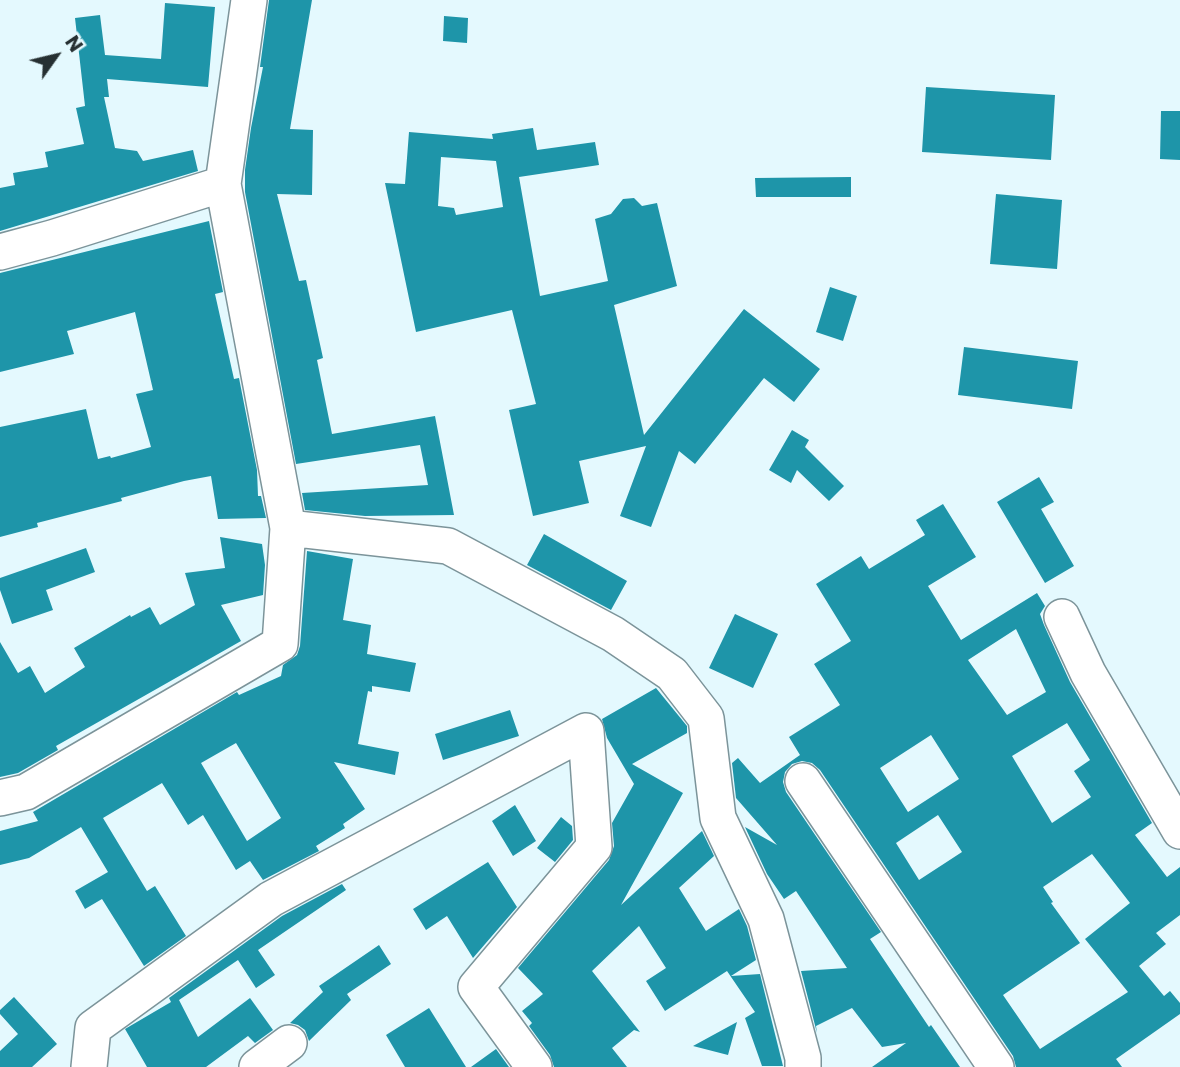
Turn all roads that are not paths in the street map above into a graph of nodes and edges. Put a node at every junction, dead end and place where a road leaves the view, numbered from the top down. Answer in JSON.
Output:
{"nodes":[{"id":1,"x":249,"y":0,"type":"edge"},
{"id":2,"x":223,"y":184,"type":"junction"},
{"id":3,"x":0,"y":252,"type":"edge"},
{"id":4,"x":288,"y":528,"type":"junction"},
{"id":5,"x":1062,"y":617,"type":"dead end"},
{"id":6,"x":803,"y":781,"type":"dead end"},
{"id":7,"x":0,"y":798,"type":"edge"},
{"id":8,"x":1180,"y":831,"type":"edge"},
{"id":9,"x":289,"y":1043,"type":"dead end"},
{"id":10,"x":89,"y":1067,"type":"edge"},
{"id":11,"x":257,"y":1067,"type":"edge"},
{"id":12,"x":534,"y":1067,"type":"edge"},
{"id":13,"x":803,"y":1067,"type":"edge"},
{"id":14,"x":996,"y":1067,"type":"edge"}],
"edges":[{"from":1,"to":2,"type":"street"},
{"from":2,"to":3,"type":"street"},
{"from":2,"to":4,"type":"street"},
{"from":4,"to":7,"type":"street"},
{"from":4,"to":13,"type":"street"},
{"from":5,"to":8,"type":"street"},
{"from":6,"to":14,"type":"street"},
{"from":9,"to":11,"type":"street"},
{"from":10,"to":12,"type":"street"}]}
